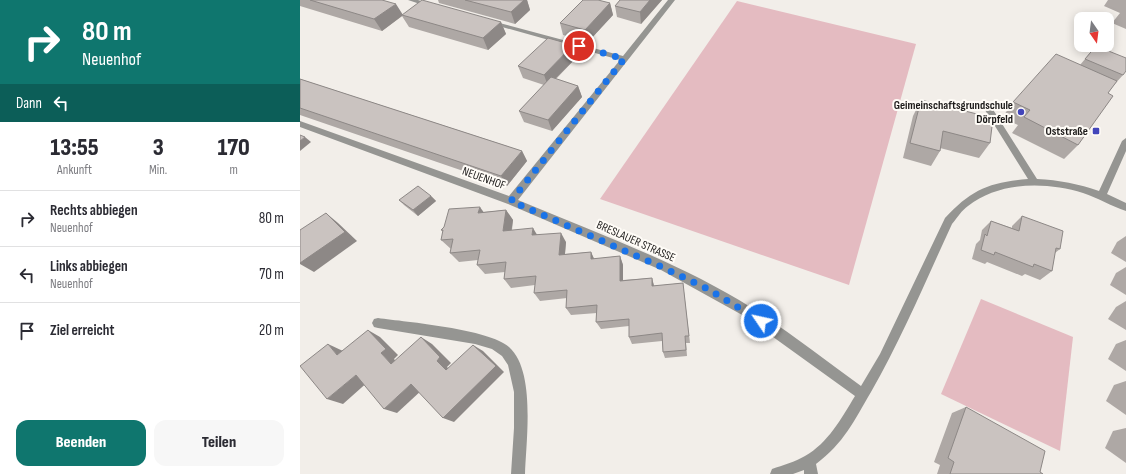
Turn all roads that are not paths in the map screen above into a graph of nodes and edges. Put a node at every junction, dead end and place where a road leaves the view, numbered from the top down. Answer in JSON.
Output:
{"nodes":[{"id":1,"x":411,"y":0,"type":"edge"},
{"id":2,"x":672,"y":0,"type":"edge"},
{"id":3,"x":441,"y":8,"type":"edge"},
{"id":4,"x":480,"y":19,"type":"edge"},
{"id":5,"x":624,"y":59,"type":"junction"},
{"id":6,"x":989,"y":110,"type":"dead end"},
{"id":7,"x":300,"y":124,"type":"edge"},
{"id":8,"x":1126,"y":141,"type":"edge"},
{"id":9,"x":1035,"y":183,"type":"junction"},
{"id":10,"x":1102,"y":195,"type":"junction"},
{"id":11,"x":511,"y":201,"type":"junction"},
{"id":12,"x":1126,"y":207,"type":"edge"},
{"id":13,"x":378,"y":323,"type":"dead end"},
{"id":14,"x":863,"y":395,"type":"junction"},
{"id":15,"x":810,"y":468,"type":"edge"},
{"id":16,"x":518,"y":474,"type":"edge"},
{"id":17,"x":778,"y":474,"type":"edge"}],
"edges":[{"from":1,"to":3,"type":"street"},
{"from":2,"to":5,"type":"street","name":"NEUENHOF"},
{"from":4,"to":5,"type":"street"},
{"from":5,"to":11,"type":"street","name":"NEUENHOF"},
{"from":6,"to":9,"type":"street"},
{"from":7,"to":11,"type":"street","name":"NEUENHOF"},
{"from":8,"to":10,"type":"street"},
{"from":9,"to":10,"type":"street"},
{"from":9,"to":14,"type":"street"},
{"from":10,"to":12,"type":"street"},
{"from":11,"to":14,"type":"street","name":"BRESLAUER STRASSE"},
{"from":13,"to":16,"type":"street"},
{"from":14,"to":15,"type":"street"},
{"from":15,"to":17,"type":"street"}]}
